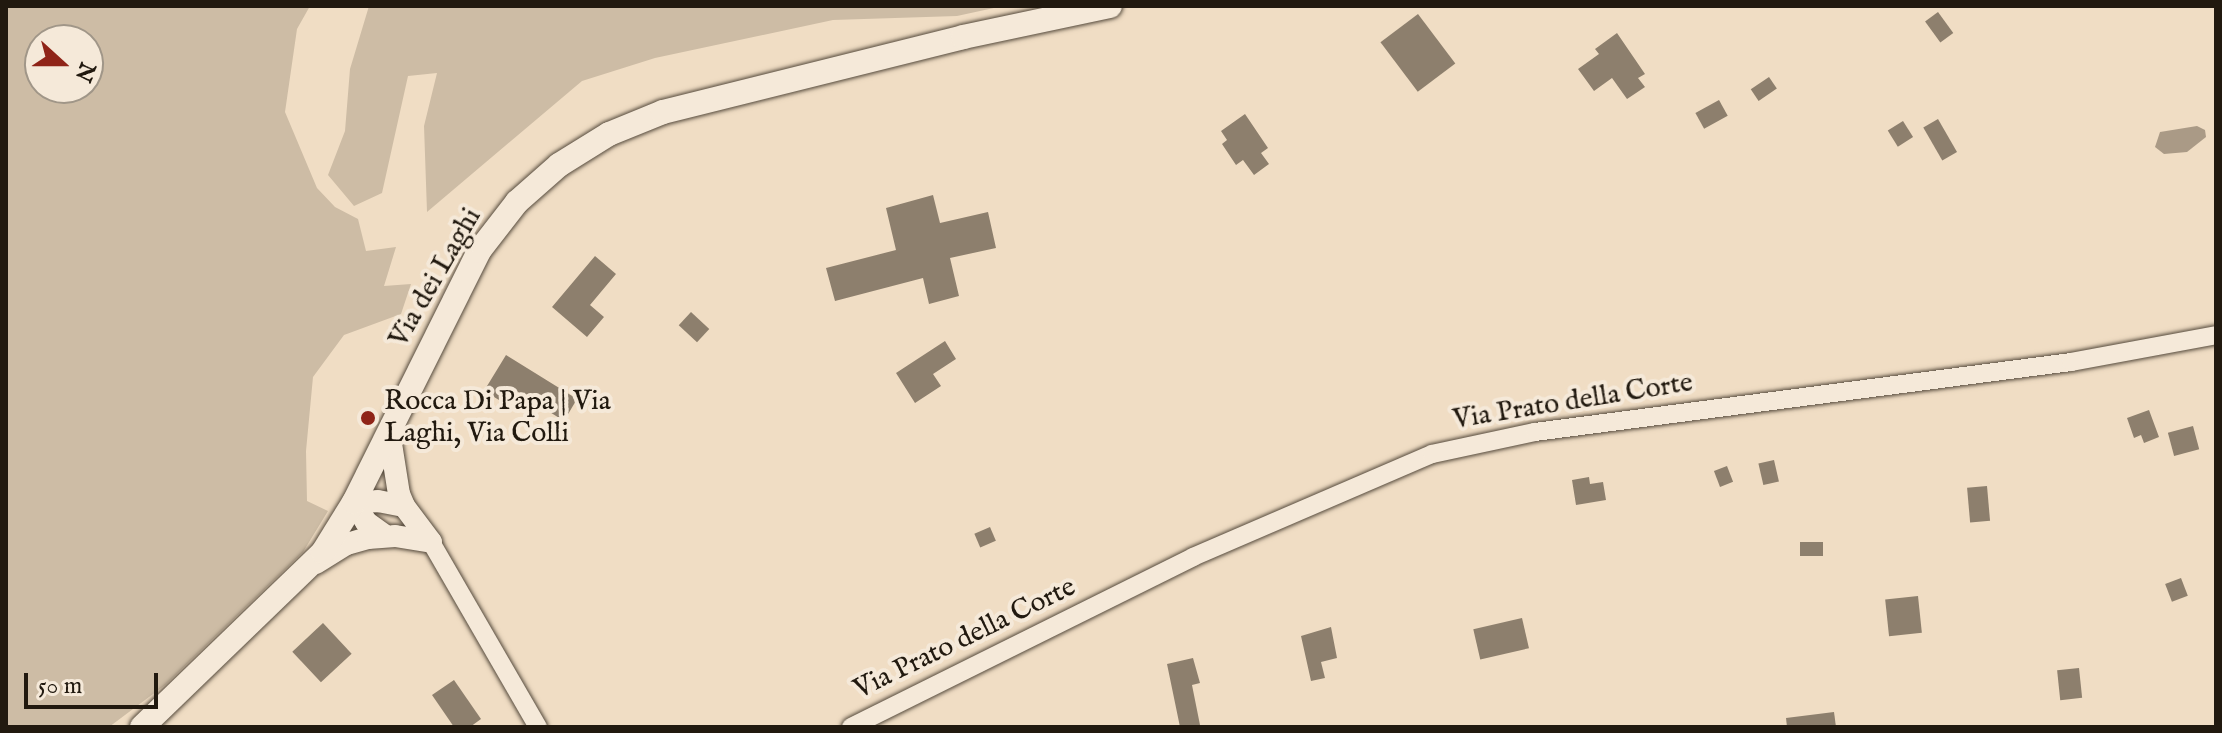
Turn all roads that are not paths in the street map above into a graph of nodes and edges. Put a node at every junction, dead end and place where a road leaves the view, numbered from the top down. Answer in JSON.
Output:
{"nodes":[{"id":1,"x":1110,"y":6,"type":"edge"},
{"id":2,"x":2216,"y":335,"type":"edge"},
{"id":3,"x":389,"y":431,"type":"junction"},
{"id":4,"x":354,"y":502,"type":"junction"},
{"id":5,"x":404,"y":506,"type":"junction"},
{"id":6,"x":384,"y":535,"type":"junction"},
{"id":7,"x":431,"y":542,"type":"junction"},
{"id":8,"x":309,"y":569,"type":"junction"},
{"id":9,"x":142,"y":727,"type":"edge"},
{"id":10,"x":538,"y":727,"type":"edge"},
{"id":11,"x":851,"y":727,"type":"edge"}],
"edges":[{"from":1,"to":3,"type":"main road","name":"Via dei Laghi"},
{"from":2,"to":11,"type":"street","name":"Via Prato della Corte"},
{"from":3,"to":4,"type":"main road","name":"Via dei Laghi"},
{"from":3,"to":5,"type":"street"},
{"from":4,"to":5,"type":"street"},
{"from":4,"to":6,"type":"street"},
{"from":4,"to":8,"type":"main road","name":"Via dei Laghi"},
{"from":5,"to":7,"type":"street"},
{"from":6,"to":7,"type":"street"},
{"from":6,"to":8,"type":"street"},
{"from":7,"to":10,"type":"street"},
{"from":8,"to":9,"type":"main road","name":"Via dei Laghi"}]}
